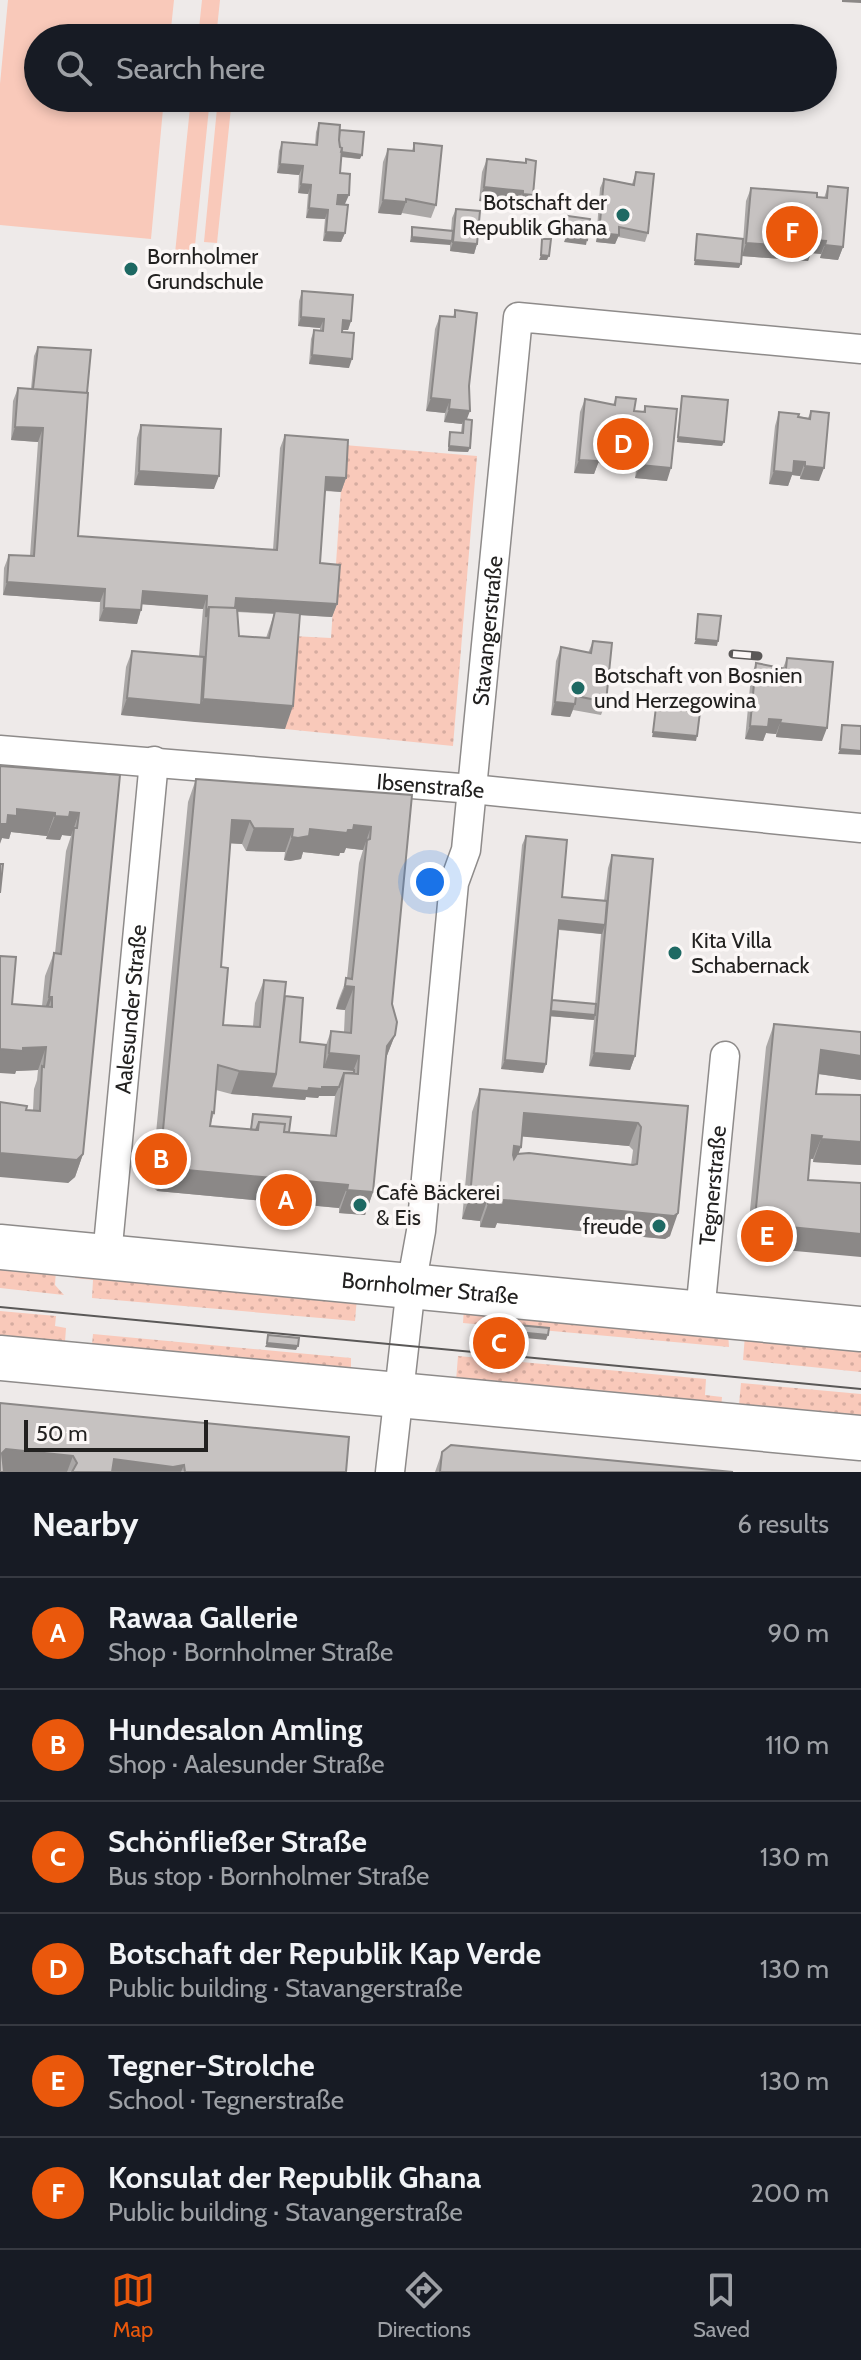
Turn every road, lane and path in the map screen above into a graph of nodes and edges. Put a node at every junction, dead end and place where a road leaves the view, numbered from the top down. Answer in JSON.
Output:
{"nodes":[{"id":1,"x":861,"y":349,"type":"edge"},
{"id":2,"x":0,"y":750,"type":"edge"},
{"id":3,"x":154,"y":761,"type":"junction"},
{"id":4,"x":472,"y":789,"type":"junction"},
{"id":5,"x":861,"y":828,"type":"edge"},
{"id":6,"x":725,"y":1056,"type":"dead end"},
{"id":7,"x":0,"y":1247,"type":"edge"},
{"id":8,"x":107,"y":1256,"type":"junction"},
{"id":9,"x":411,"y":1286,"type":"junction"},
{"id":10,"x":700,"y":1313,"type":"junction"},
{"id":11,"x":861,"y":1329,"type":"edge"},
{"id":12,"x":0,"y":1358,"type":"edge"},
{"id":13,"x":399,"y":1396,"type":"junction"},
{"id":14,"x":861,"y":1438,"type":"edge"},
{"id":15,"x":390,"y":1472,"type":"edge"}],
"edges":[{"from":1,"to":4,"type":"street","name":"Stavangerstraße"},
{"from":2,"to":3,"type":"street","name":"Ibsenstraße"},
{"from":3,"to":4,"type":"street","name":"Ibsenstraße"},
{"from":3,"to":8,"type":"street","name":"Aalesunder Straße"},
{"from":4,"to":5,"type":"street","name":"Ibsenstraße"},
{"from":4,"to":9,"type":"street","name":"Stavangerstraße"},
{"from":6,"to":10,"type":"street","name":"Tegnerstraße"},
{"from":7,"to":8,"type":"main road","name":"Bornholmer Straße"},
{"from":8,"to":9,"type":"main road","name":"Bornholmer Straße"},
{"from":9,"to":10,"type":"main road","name":"Bornholmer Straße"},
{"from":9,"to":13,"type":"street","name":"Stavangerstraße"},
{"from":10,"to":11,"type":"main road","name":"Bornholmer Straße"},
{"from":12,"to":13,"type":"main road"},
{"from":13,"to":14,"type":"main road"},
{"from":13,"to":15,"type":"street","name":"Stavangerstraße"}]}
